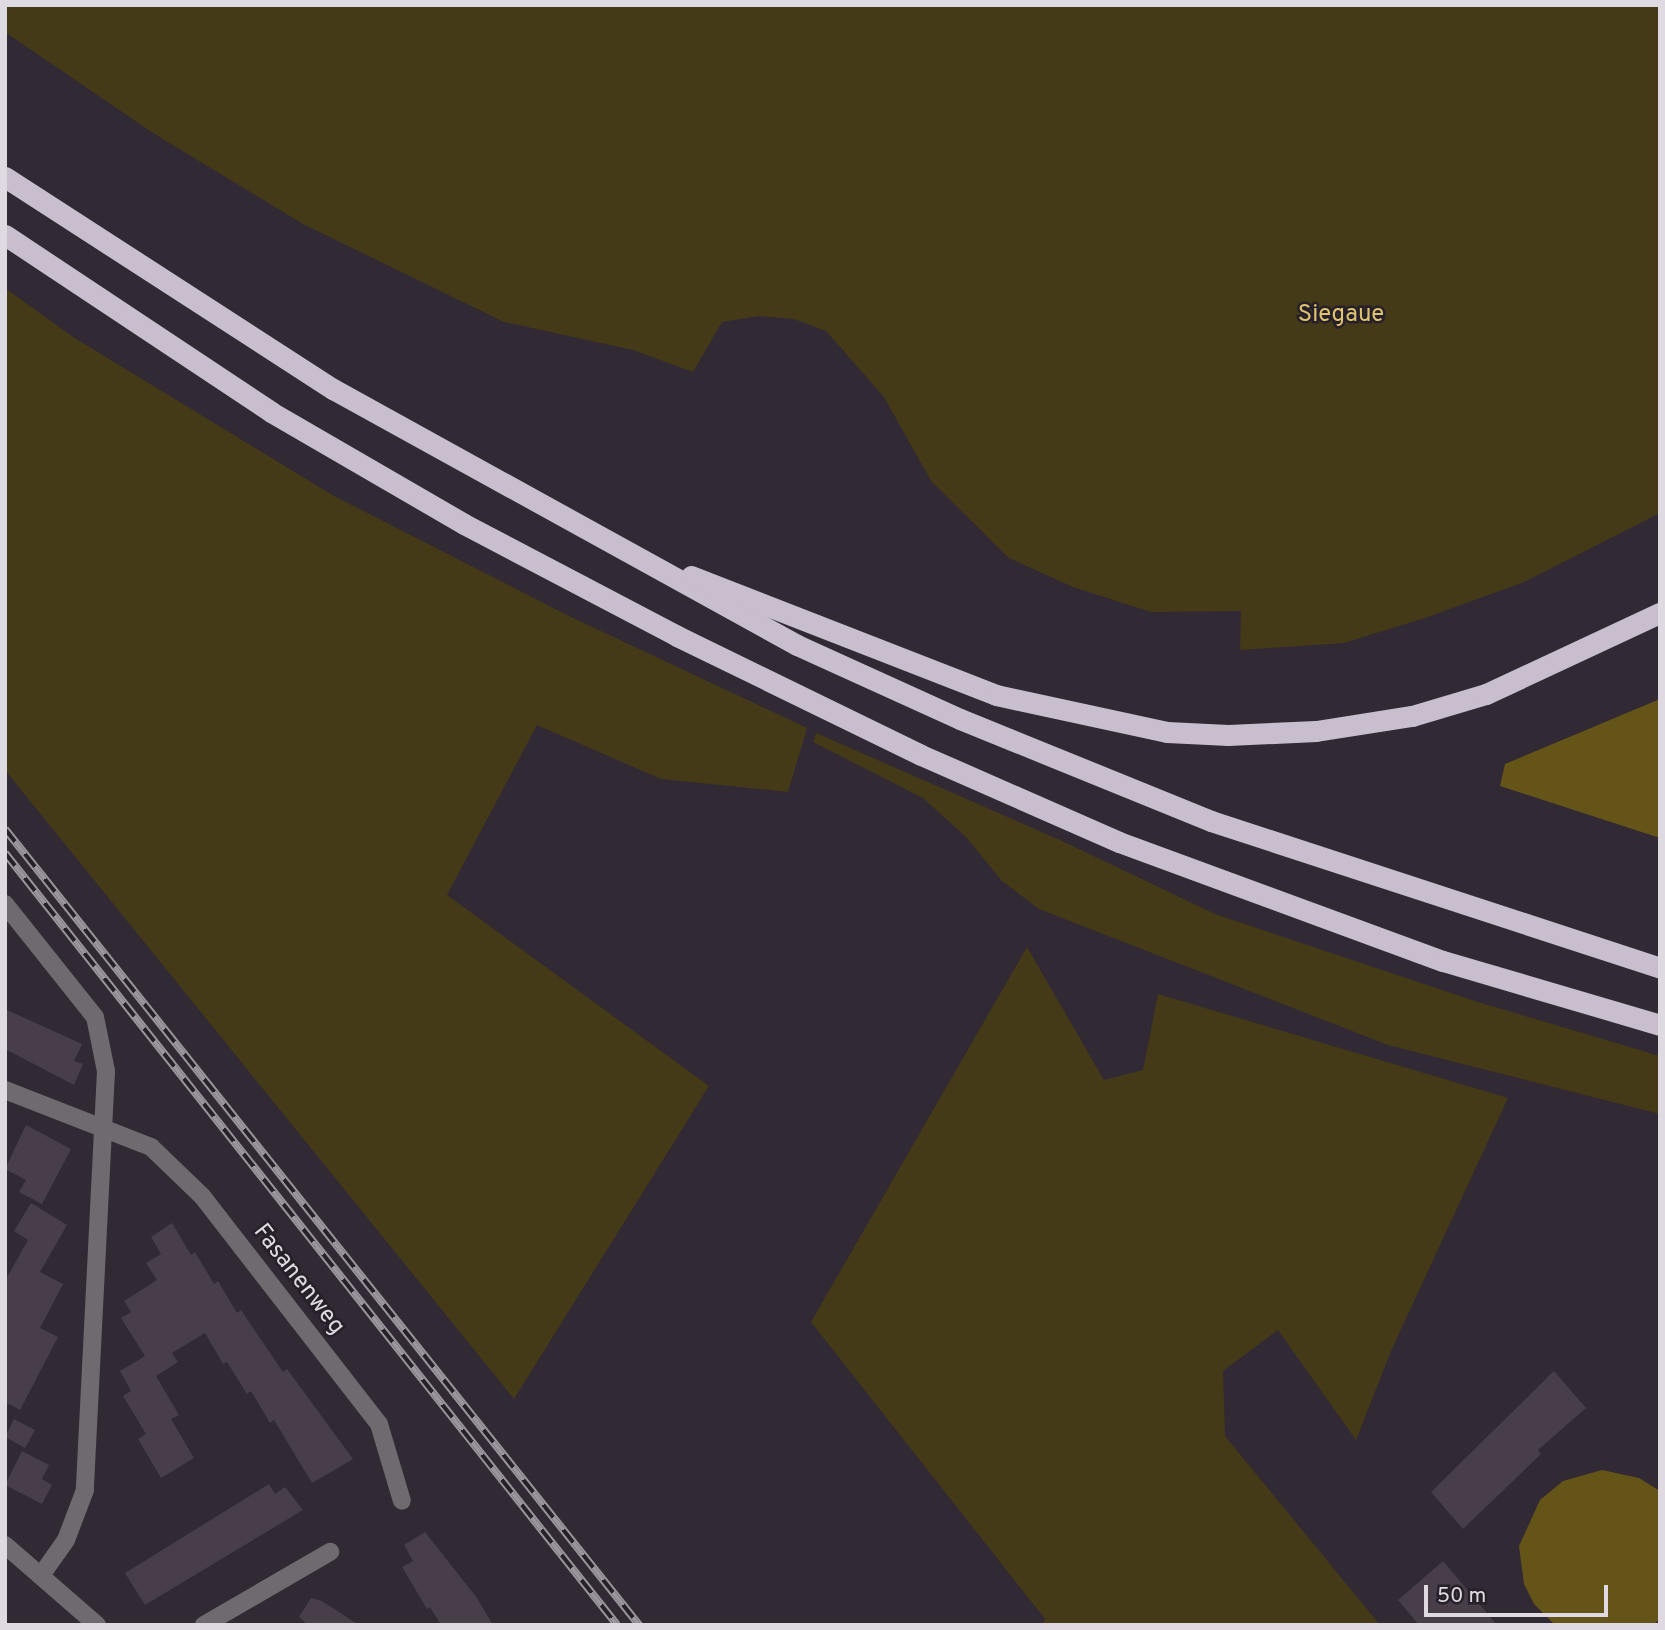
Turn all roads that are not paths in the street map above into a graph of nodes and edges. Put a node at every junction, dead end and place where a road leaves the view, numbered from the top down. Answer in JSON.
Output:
{"nodes":[{"id":1,"x":5,"y":177,"type":"edge"},
{"id":2,"x":5,"y":235,"type":"edge"},
{"id":3,"x":621,"y":549,"type":"junction"},
{"id":4,"x":1660,"y":613,"type":"edge"},
{"id":5,"x":5,"y":904,"type":"edge"},
{"id":6,"x":1660,"y":968,"type":"edge"},
{"id":7,"x":1660,"y":1025,"type":"edge"},
{"id":8,"x":5,"y":1090,"type":"edge"},
{"id":9,"x":106,"y":1133,"type":"junction"},
{"id":10,"x":402,"y":1501,"type":"dead end"},
{"id":11,"x":5,"y":1545,"type":"edge"},
{"id":12,"x":330,"y":1552,"type":"dead end"},
{"id":13,"x":42,"y":1574,"type":"junction"},
{"id":14,"x":97,"y":1625,"type":"edge"},
{"id":15,"x":204,"y":1625,"type":"edge"}],
"edges":[{"from":1,"to":3,"type":"highway"},
{"from":2,"to":7,"type":"highway"},
{"from":3,"to":4,"type":"highway"},
{"from":3,"to":6,"type":"highway"},
{"from":5,"to":9,"type":"street"},
{"from":8,"to":9,"type":"street","name":"Fasanenweg"},
{"from":9,"to":10,"type":"street","name":"Fasanenweg"},
{"from":9,"to":13,"type":"street"},
{"from":11,"to":13,"type":"street"},
{"from":12,"to":15,"type":"street"},
{"from":13,"to":14,"type":"street"}]}
